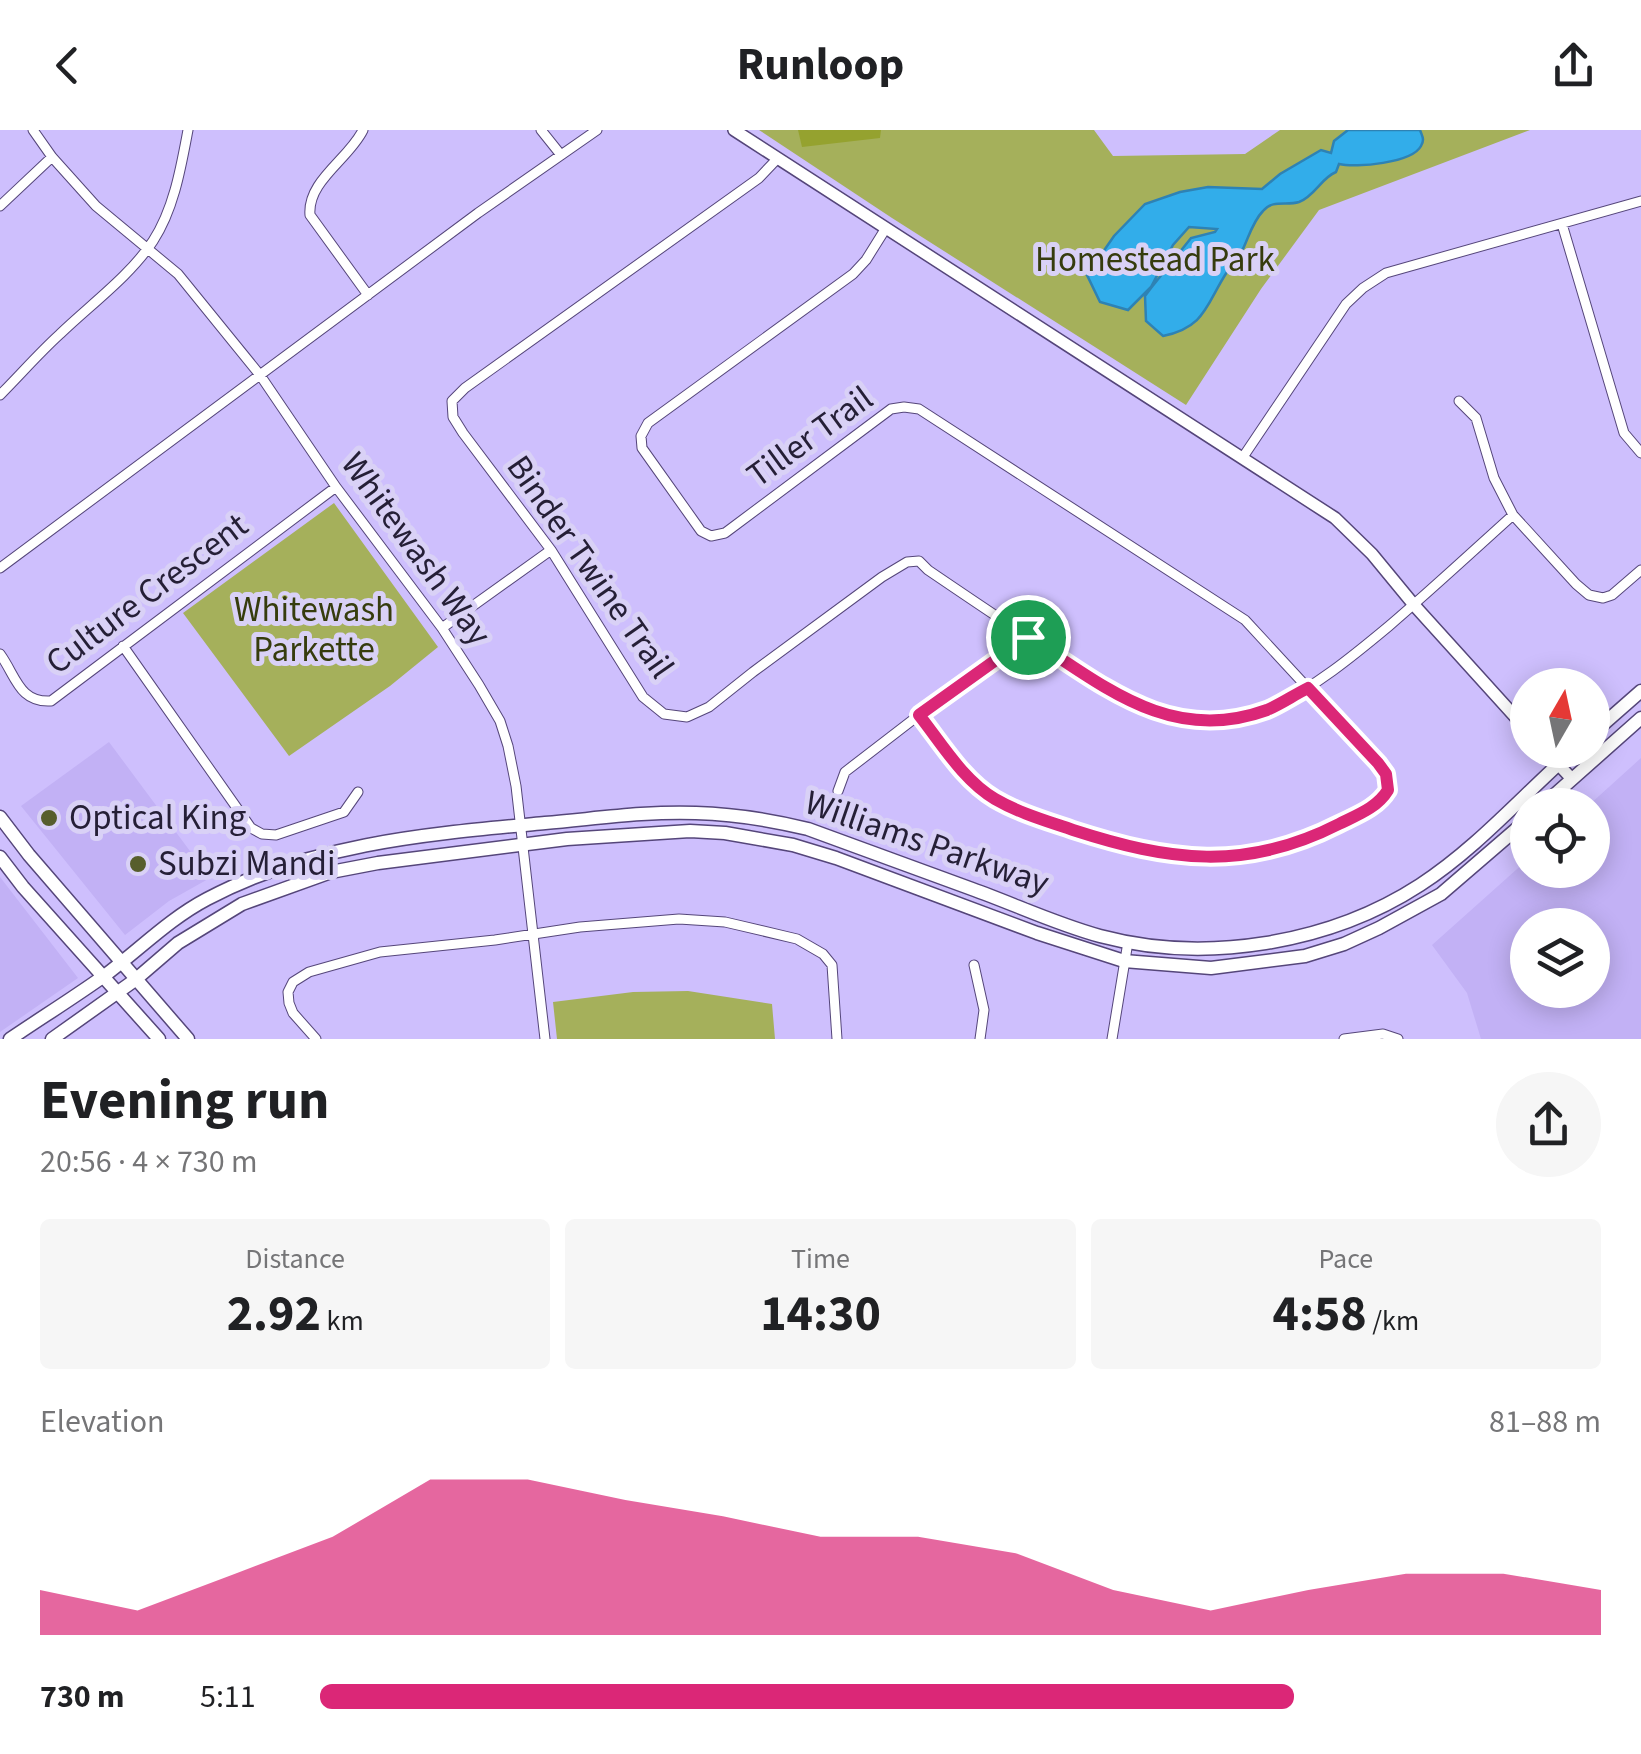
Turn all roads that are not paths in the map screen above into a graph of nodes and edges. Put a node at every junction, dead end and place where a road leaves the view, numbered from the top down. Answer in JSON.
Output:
{"nodes":[{"id":1,"x":33,"y":130,"type":"edge"},
{"id":2,"x":188,"y":130,"type":"edge"},
{"id":3,"x":363,"y":130,"type":"edge"},
{"id":4,"x":541,"y":130,"type":"edge"},
{"id":5,"x":597,"y":130,"type":"edge"},
{"id":6,"x":734,"y":130,"type":"edge"},
{"id":7,"x":561,"y":155,"type":"junction"},
{"id":8,"x":52,"y":157,"type":"junction"},
{"id":9,"x":778,"y":158,"type":"junction"},
{"id":10,"x":1641,"y":201,"type":"edge"},
{"id":11,"x":0,"y":206,"type":"edge"},
{"id":12,"x":1562,"y":224,"type":"junction"},
{"id":13,"x":886,"y":228,"type":"junction"},
{"id":14,"x":146,"y":248,"type":"junction"},
{"id":15,"x":368,"y":295,"type":"junction"},
{"id":16,"x":260,"y":375,"type":"junction"},
{"id":17,"x":0,"y":395,"type":"edge"},
{"id":18,"x":1459,"y":401,"type":"dead end"},
{"id":19,"x":1641,"y":453,"type":"edge"},
{"id":20,"x":1243,"y":457,"type":"junction"},
{"id":21,"x":336,"y":487,"type":"junction"},
{"id":22,"x":1513,"y":515,"type":"junction"},
{"id":23,"x":551,"y":550,"type":"junction"},
{"id":24,"x":0,"y":568,"type":"edge"},
{"id":25,"x":1641,"y":570,"type":"edge"},
{"id":26,"x":1414,"y":605,"type":"junction"},
{"id":27,"x":442,"y":628,"type":"junction"},
{"id":28,"x":1028,"y":637,"type":"junction"},
{"id":29,"x":122,"y":646,"type":"junction"},
{"id":30,"x":0,"y":654,"type":"edge"},
{"id":31,"x":1308,"y":688,"type":"junction"},
{"id":32,"x":1641,"y":691,"type":"edge"},
{"id":33,"x":1510,"y":711,"type":"edge"},
{"id":34,"x":919,"y":715,"type":"junction"},
{"id":35,"x":1610,"y":718,"type":"edge"},
{"id":36,"x":1641,"y":718,"type":"edge"},
{"id":37,"x":1554,"y":768,"type":"edge"},
{"id":38,"x":1562,"y":768,"type":"edge"},
{"id":39,"x":1572,"y":780,"type":"junction"},
{"id":40,"x":1563,"y":788,"type":"edge"},
{"id":41,"x":838,"y":791,"type":"dead end"},
{"id":42,"x":358,"y":792,"type":"dead end"},
{"id":43,"x":0,"y":816,"type":"edge"},
{"id":44,"x":520,"y":825,"type":"junction"},
{"id":45,"x":1510,"y":834,"type":"edge"},
{"id":46,"x":522,"y":844,"type":"junction"},
{"id":47,"x":0,"y":858,"type":"edge"},
{"id":48,"x":532,"y":933,"type":"junction"},
{"id":49,"x":1128,"y":942,"type":"junction"},
{"id":50,"x":122,"y":962,"type":"junction"},
{"id":51,"x":1124,"y":962,"type":"junction"},
{"id":52,"x":974,"y":965,"type":"dead end"},
{"id":53,"x":104,"y":976,"type":"junction"},
{"id":54,"x":135,"y":980,"type":"junction"},
{"id":55,"x":118,"y":992,"type":"junction"},
{"id":56,"x":10,"y":1039,"type":"edge"},
{"id":57,"x":52,"y":1039,"type":"edge"},
{"id":58,"x":159,"y":1039,"type":"edge"},
{"id":59,"x":188,"y":1039,"type":"edge"},
{"id":60,"x":316,"y":1039,"type":"edge"},
{"id":61,"x":545,"y":1039,"type":"edge"},
{"id":62,"x":837,"y":1039,"type":"edge"},
{"id":63,"x":980,"y":1039,"type":"edge"},
{"id":64,"x":1112,"y":1039,"type":"edge"},
{"id":65,"x":1344,"y":1039,"type":"edge"},
{"id":66,"x":1398,"y":1039,"type":"edge"}],
"edges":[{"from":1,"to":8,"type":"street","name":"Whitewash Way"},
{"from":2,"to":14,"type":"street"},
{"from":3,"to":15,"type":"street"},
{"from":4,"to":7,"type":"street"},
{"from":5,"to":7,"type":"street"},
{"from":6,"to":9,"type":"street"},
{"from":7,"to":15,"type":"street"},
{"from":8,"to":11,"type":"street"},
{"from":8,"to":14,"type":"street","name":"Whitewash Way"},
{"from":9,"to":13,"type":"street"},
{"from":9,"to":23,"type":"street","name":"Binder Twine Trail"},
{"from":10,"to":12,"type":"street"},
{"from":12,"to":19,"type":"street"},
{"from":12,"to":20,"type":"street"},
{"from":13,"to":20,"type":"street"},
{"from":13,"to":31,"type":"street","name":"Tiller Trail"},
{"from":14,"to":16,"type":"street","name":"Whitewash Way"},
{"from":14,"to":17,"type":"street"},
{"from":15,"to":16,"type":"street"},
{"from":16,"to":21,"type":"street","name":"Whitewash Way"},
{"from":16,"to":24,"type":"street"},
{"from":18,"to":22,"type":"street"},
{"from":20,"to":26,"type":"street"},
{"from":21,"to":27,"type":"street","name":"Whitewash Way"},
{"from":21,"to":29,"type":"street","name":"Culture Crescent"},
{"from":22,"to":25,"type":"street"},
{"from":22,"to":26,"type":"street","name":"Binder Twine Trail"},
{"from":23,"to":27,"type":"street"},
{"from":23,"to":28,"type":"street","name":"Binder Twine Trail"},
{"from":26,"to":31,"type":"street","name":"Binder Twine Trail"},
{"from":26,"to":33,"type":"street"},
{"from":27,"to":44,"type":"street","name":"Whitewash Way"},
{"from":28,"to":31,"type":"street","name":"Binder Twine Trail"},
{"from":28,"to":34,"type":"street"},
{"from":29,"to":30,"type":"street","name":"Culture Crescent"},
{"from":29,"to":42,"type":"street"},
{"from":31,"to":34,"type":"street","name":"Tiller Trail"},
{"from":32,"to":35,"type":"main road"},
{"from":34,"to":41,"type":"street"},
{"from":36,"to":39,"type":"main road"},
{"from":37,"to":49,"type":"main road","name":"Williams Parkway"},
{"from":38,"to":39,"type":"street"},
{"from":39,"to":40,"type":"main road"},
{"from":43,"to":50,"type":"main road"},
{"from":44,"to":46,"type":"street","name":"Whitewash Way"},
{"from":44,"to":49,"type":"main road","name":"Williams Parkway"},
{"from":44,"to":50,"type":"main road","name":"Williams Parkway"},
{"from":45,"to":51,"type":"main road","name":"Williams Parkway"},
{"from":46,"to":48,"type":"street","name":"Whitewash Way"},
{"from":46,"to":51,"type":"main road","name":"Williams Parkway"},
{"from":46,"to":54,"type":"main road","name":"Williams Parkway"},
{"from":47,"to":53,"type":"main road"},
{"from":48,"to":60,"type":"street"},
{"from":48,"to":61,"type":"street","name":"Whitewash Way"},
{"from":48,"to":62,"type":"street"},
{"from":49,"to":51,"type":"street"},
{"from":50,"to":53,"type":"main road","name":"Williams Parkway"},
{"from":50,"to":54,"type":"main road"},
{"from":51,"to":64,"type":"street"},
{"from":52,"to":63,"type":"street"},
{"from":53,"to":55,"type":"main road"},
{"from":53,"to":56,"type":"main road","name":"Williams Parkway"},
{"from":54,"to":55,"type":"main road","name":"Williams Parkway"},
{"from":54,"to":59,"type":"main road"},
{"from":55,"to":57,"type":"main road","name":"Williams Parkway"},
{"from":55,"to":58,"type":"main road"},
{"from":65,"to":66,"type":"street"}]}
